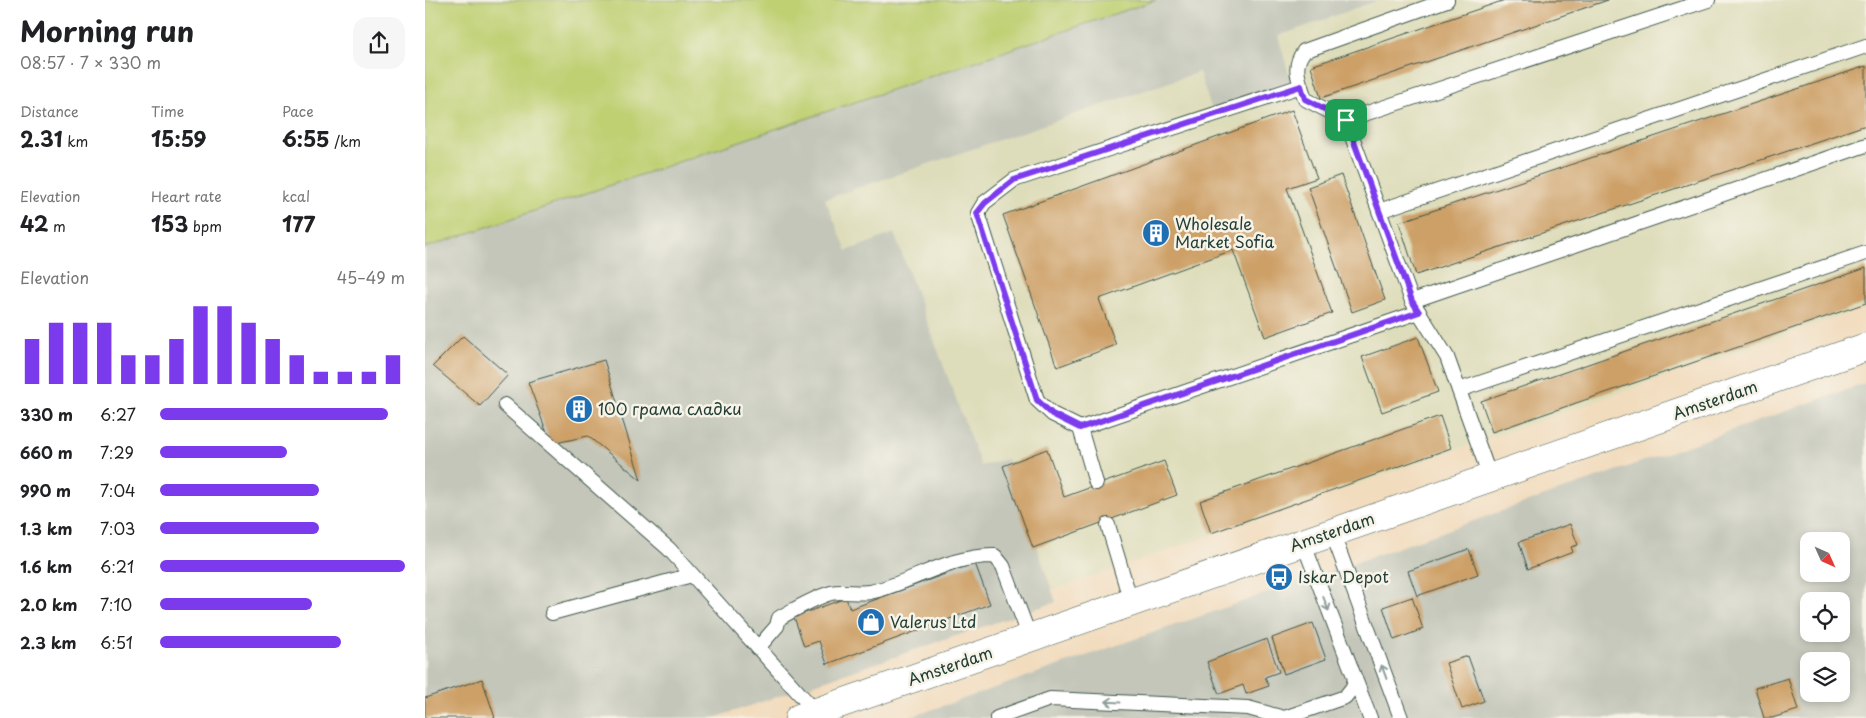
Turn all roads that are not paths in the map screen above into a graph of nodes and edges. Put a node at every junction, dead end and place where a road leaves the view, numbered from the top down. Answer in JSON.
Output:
{"nodes":[{"id":1,"x":1447,"y":0,"type":"edge"},
{"id":2,"x":1708,"y":0,"type":"edge"},
{"id":3,"x":1866,"y":46,"type":"edge"},
{"id":4,"x":1301,"y":86,"type":"junction"},
{"id":5,"x":1346,"y":120,"type":"junction"},
{"id":6,"x":1866,"y":146,"type":"edge"},
{"id":7,"x":1379,"y":211,"type":"junction"},
{"id":8,"x":1866,"y":252,"type":"edge"},
{"id":9,"x":1415,"y":306,"type":"junction"},
{"id":10,"x":1866,"y":347,"type":"edge"},
{"id":11,"x":1459,"y":390,"type":"junction"},
{"id":12,"x":505,"y":405,"type":"dead end"},
{"id":13,"x":1080,"y":428,"type":"junction"},
{"id":14,"x":1490,"y":477,"type":"junction"},
{"id":15,"x":1096,"y":483,"type":"dead end"},
{"id":16,"x":1108,"y":525,"type":"dead end"},
{"id":17,"x":1332,"y":532,"type":"junction"},
{"id":18,"x":1303,"y":542,"type":"junction"},
{"id":19,"x":692,"y":575,"type":"junction"},
{"id":20,"x":1131,"y":602,"type":"junction"},
{"id":21,"x":551,"y":613,"type":"dead end"},
{"id":22,"x":1030,"y":638,"type":"junction"},
{"id":23,"x":758,"y":648,"type":"junction"},
{"id":24,"x":1355,"y":678,"type":"junction"},
{"id":25,"x":808,"y":715,"type":"edge"},
{"id":26,"x":1301,"y":715,"type":"edge"},
{"id":27,"x":997,"y":718,"type":"edge"},
{"id":28,"x":1284,"y":718,"type":"edge"},
{"id":29,"x":1370,"y":718,"type":"edge"},
{"id":30,"x":1401,"y":718,"type":"edge"}],
"edges":[{"from":1,"to":4,"type":"lane"},
{"from":2,"to":5,"type":"lane"},
{"from":3,"to":7,"type":"lane"},
{"from":4,"to":5,"type":"lane"},
{"from":4,"to":13,"type":"lane"},
{"from":5,"to":7,"type":"lane"},
{"from":6,"to":9,"type":"lane"},
{"from":7,"to":9,"type":"lane"},
{"from":8,"to":11,"type":"lane"},
{"from":9,"to":11,"type":"lane"},
{"from":9,"to":13,"type":"lane"},
{"from":10,"to":14,"type":"street","name":"Amsterdam"},
{"from":11,"to":14,"type":"lane"},
{"from":12,"to":19,"type":"lane"},
{"from":13,"to":15,"type":"lane"},
{"from":14,"to":17,"type":"street","name":"Amsterdam"},
{"from":16,"to":20,"type":"lane"},
{"from":17,"to":18,"type":"street","name":"Amsterdam"},
{"from":30,"to":17,"type":"lane","one_way":true},
{"from":18,"to":20,"type":"street","name":"Amsterdam"},
{"from":18,"to":24,"type":"lane","one_way":true},
{"from":19,"to":21,"type":"lane"},
{"from":19,"to":23,"type":"lane"},
{"from":20,"to":22,"type":"street","name":"Amsterdam"},
{"from":22,"to":23,"type":"lane"},
{"from":22,"to":25,"type":"street","name":"Amsterdam"},
{"from":23,"to":25,"type":"lane"},
{"from":24,"to":26,"type":"lane"},
{"from":24,"to":29,"type":"lane"},
{"from":26,"to":28,"type":"lane"},
{"from":28,"to":27,"type":"lane","one_way":true}]}
